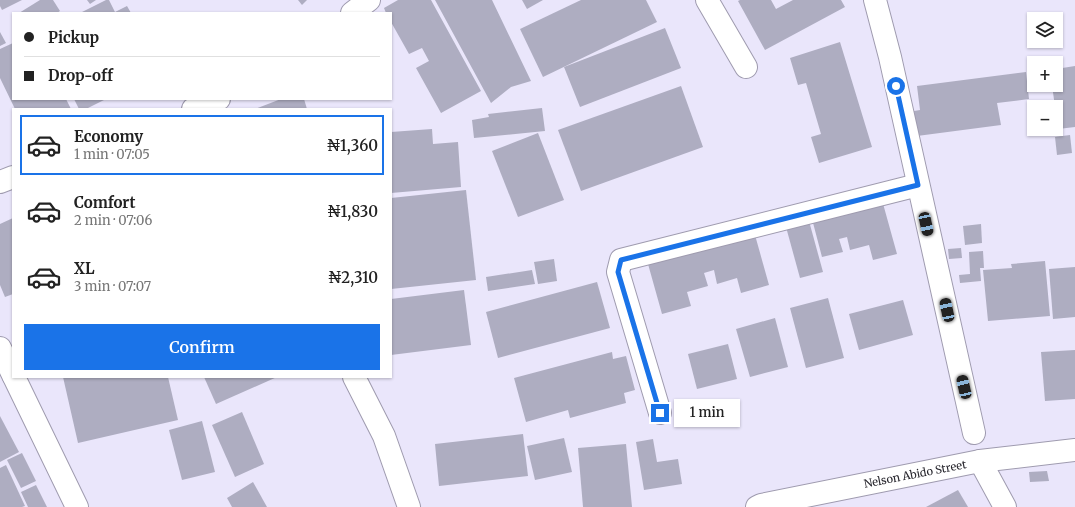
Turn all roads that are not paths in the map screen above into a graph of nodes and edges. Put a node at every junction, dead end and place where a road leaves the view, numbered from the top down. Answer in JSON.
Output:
{"nodes":[{"id":1,"x":369,"y":0,"type":"edge"},
{"id":2,"x":707,"y":0,"type":"edge"},
{"id":3,"x":875,"y":0,"type":"edge"},
{"id":4,"x":353,"y":12,"type":"edge"},
{"id":5,"x":746,"y":67,"type":"dead end"},
{"id":6,"x":216,"y":100,"type":"edge"},
{"id":7,"x":196,"y":108,"type":"edge"},
{"id":8,"x":12,"y":177,"type":"edge"},
{"id":9,"x":0,"y":182,"type":"edge"},
{"id":10,"x":918,"y":185,"type":"junction"},
{"id":11,"x":0,"y":348,"type":"edge"},
{"id":12,"x":12,"y":372,"type":"edge"},
{"id":13,"x":15,"y":378,"type":"edge"},
{"id":14,"x":355,"y":378,"type":"edge"},
{"id":15,"x":660,"y":413,"type":"dead end"},
{"id":16,"x":974,"y":433,"type":"dead end"},
{"id":17,"x":1075,"y":450,"type":"edge"},
{"id":18,"x":980,"y":461,"type":"junction"},
{"id":19,"x":77,"y":507,"type":"edge"},
{"id":20,"x":409,"y":507,"type":"edge"},
{"id":21,"x":757,"y":507,"type":"edge"},
{"id":22,"x":1004,"y":507,"type":"edge"}],
"edges":[{"from":1,"to":4,"type":"street"},
{"from":2,"to":5,"type":"street"},
{"from":3,"to":10,"type":"street"},
{"from":6,"to":7,"type":"street"},
{"from":8,"to":9,"type":"street"},
{"from":10,"to":15,"type":"street"},
{"from":10,"to":16,"type":"street"},
{"from":11,"to":12,"type":"street"},
{"from":13,"to":19,"type":"street"},
{"from":14,"to":20,"type":"street"},
{"from":17,"to":18,"type":"street","name":"Nelson Abido Street"},
{"from":18,"to":21,"type":"street","name":"Nelson Abido Street"},
{"from":18,"to":22,"type":"street"}]}
